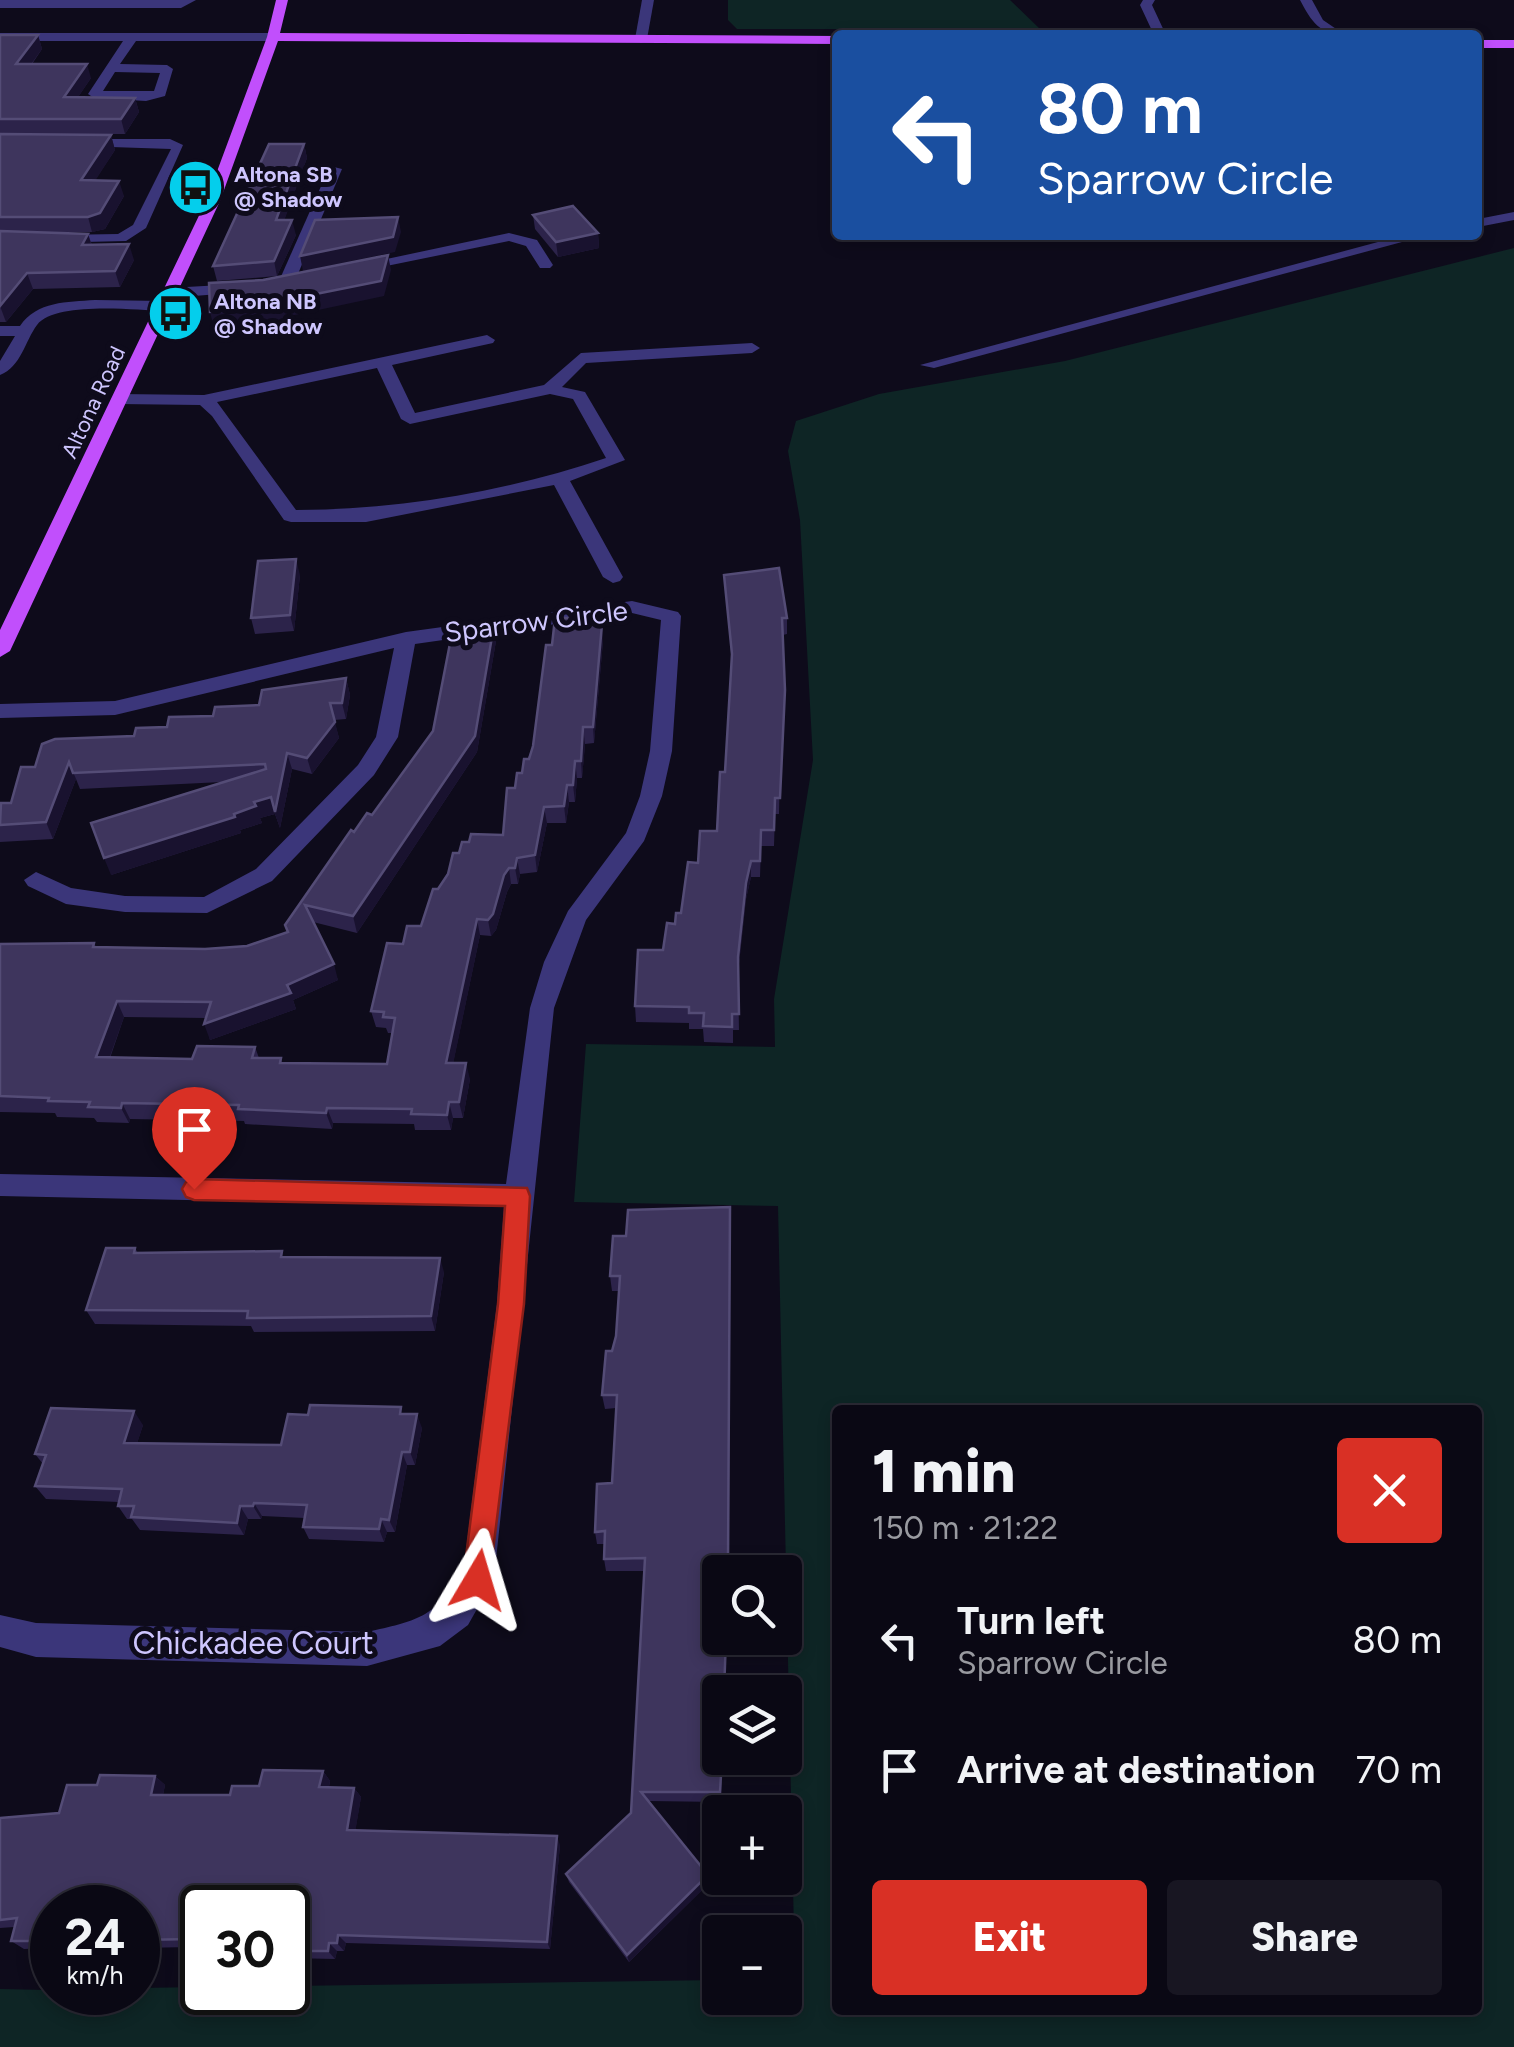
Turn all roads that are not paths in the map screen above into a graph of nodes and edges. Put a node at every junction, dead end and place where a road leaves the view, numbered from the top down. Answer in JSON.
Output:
{"nodes":[{"id":1,"x":190,"y":0,"type":"edge"},
{"id":2,"x":282,"y":0,"type":"edge"},
{"id":3,"x":648,"y":0,"type":"edge"},
{"id":4,"x":1150,"y":0,"type":"edge"},
{"id":5,"x":1306,"y":0,"type":"edge"},
{"id":6,"x":0,"y":4,"type":"edge"},
{"id":7,"x":1318,"y":22,"type":"junction"},
{"id":8,"x":1158,"y":30,"type":"edge"},
{"id":9,"x":1313,"y":30,"type":"edge"},
{"id":10,"x":1331,"y":30,"type":"edge"},
{"id":11,"x":0,"y":36,"type":"edge"},
{"id":12,"x":132,"y":37,"type":"junction"},
{"id":13,"x":273,"y":37,"type":"junction"},
{"id":14,"x":640,"y":39,"type":"junction"},
{"id":15,"x":832,"y":40,"type":"edge"},
{"id":16,"x":1482,"y":44,"type":"edge"},
{"id":17,"x":1514,"y":44,"type":"edge"},
{"id":18,"x":112,"y":68,"type":"junction"},
{"id":19,"x":58,"y":142,"type":"edge"},
{"id":20,"x":335,"y":169,"type":"dead end"},
{"id":21,"x":1514,"y":216,"type":"edge"},
{"id":22,"x":1482,"y":222,"type":"edge"},
{"id":23,"x":0,"y":240,"type":"edge"},
{"id":24,"x":1403,"y":240,"type":"edge"},
{"id":25,"x":545,"y":265,"type":"dead end"},
{"id":26,"x":342,"y":270,"type":"edge"},
{"id":27,"x":306,"y":277,"type":"edge"},
{"id":28,"x":287,"y":280,"type":"junction"},
{"id":29,"x":266,"y":287,"type":"edge"},
{"id":30,"x":247,"y":288,"type":"edge"},
{"id":31,"x":166,"y":300,"type":"junction"},
{"id":32,"x":0,"y":331,"type":"edge"},
{"id":33,"x":26,"y":331,"type":"junction"},
{"id":34,"x":487,"y":340,"type":"dead end"},
{"id":35,"x":752,"y":348,"type":"dead end"},
{"id":36,"x":382,"y":362,"type":"junction"},
{"id":37,"x":928,"y":365,"type":"dead end"},
{"id":38,"x":0,"y":370,"type":"edge"},
{"id":39,"x":550,"y":389,"type":"junction"},
{"id":40,"x":119,"y":399,"type":"junction"},
{"id":41,"x":204,"y":400,"type":"junction"},
{"id":42,"x":560,"y":479,"type":"junction"},
{"id":43,"x":613,"y":577,"type":"dead end"},
{"id":44,"x":406,"y":638,"type":"junction"},
{"id":45,"x":0,"y":651,"type":"edge"},
{"id":46,"x":0,"y":711,"type":"edge"},
{"id":47,"x":36,"y":880,"type":"dead end"},
{"id":48,"x":0,"y":1185,"type":"edge"},
{"id":49,"x":518,"y":1196,"type":"junction"},
{"id":50,"x":0,"y":1631,"type":"edge"}],
"edges":[{"from":1,"to":6,"type":"street"},
{"from":2,"to":13,"type":"main road","name":"Altona Road"},
{"from":3,"to":14,"type":"street"},
{"from":4,"to":8,"type":"street"},
{"from":5,"to":7,"type":"street"},
{"from":7,"to":9,"type":"street"},
{"from":7,"to":10,"type":"street"},
{"from":11,"to":12,"type":"street"},
{"from":12,"to":13,"type":"street"},
{"from":12,"to":18,"type":"street"},
{"from":13,"to":14,"type":"main road"},
{"from":13,"to":31,"type":"main road","name":"Altona Road"},
{"from":14,"to":15,"type":"main road"},
{"from":16,"to":17,"type":"main road"},
{"from":18,"to":18,"type":"street"},
{"from":19,"to":23,"type":"street"},
{"from":20,"to":28,"type":"street"},
{"from":21,"to":22,"type":"street"},
{"from":24,"to":37,"type":"street"},
{"from":25,"to":26,"type":"street"},
{"from":27,"to":28,"type":"street"},
{"from":28,"to":29,"type":"street"},
{"from":30,"to":31,"type":"street"},
{"from":31,"to":33,"type":"street"},
{"from":31,"to":40,"type":"main road","name":"Altona Road"},
{"from":32,"to":33,"type":"street"},
{"from":33,"to":38,"type":"street"},
{"from":34,"to":36,"type":"street"},
{"from":35,"to":39,"type":"street"},
{"from":36,"to":39,"type":"street"},
{"from":36,"to":41,"type":"street"},
{"from":39,"to":42,"type":"street"},
{"from":40,"to":41,"type":"street"},
{"from":40,"to":45,"type":"main road","name":"Altona Road"},
{"from":41,"to":42,"type":"street"},
{"from":42,"to":43,"type":"street"},
{"from":44,"to":46,"type":"street","name":"Sparrow Circle"},
{"from":44,"to":47,"type":"street"},
{"from":44,"to":49,"type":"street","name":"Sparrow Circle"},
{"from":48,"to":49,"type":"street"},
{"from":49,"to":50,"type":"street","name":"Chickadee Court"}]}
